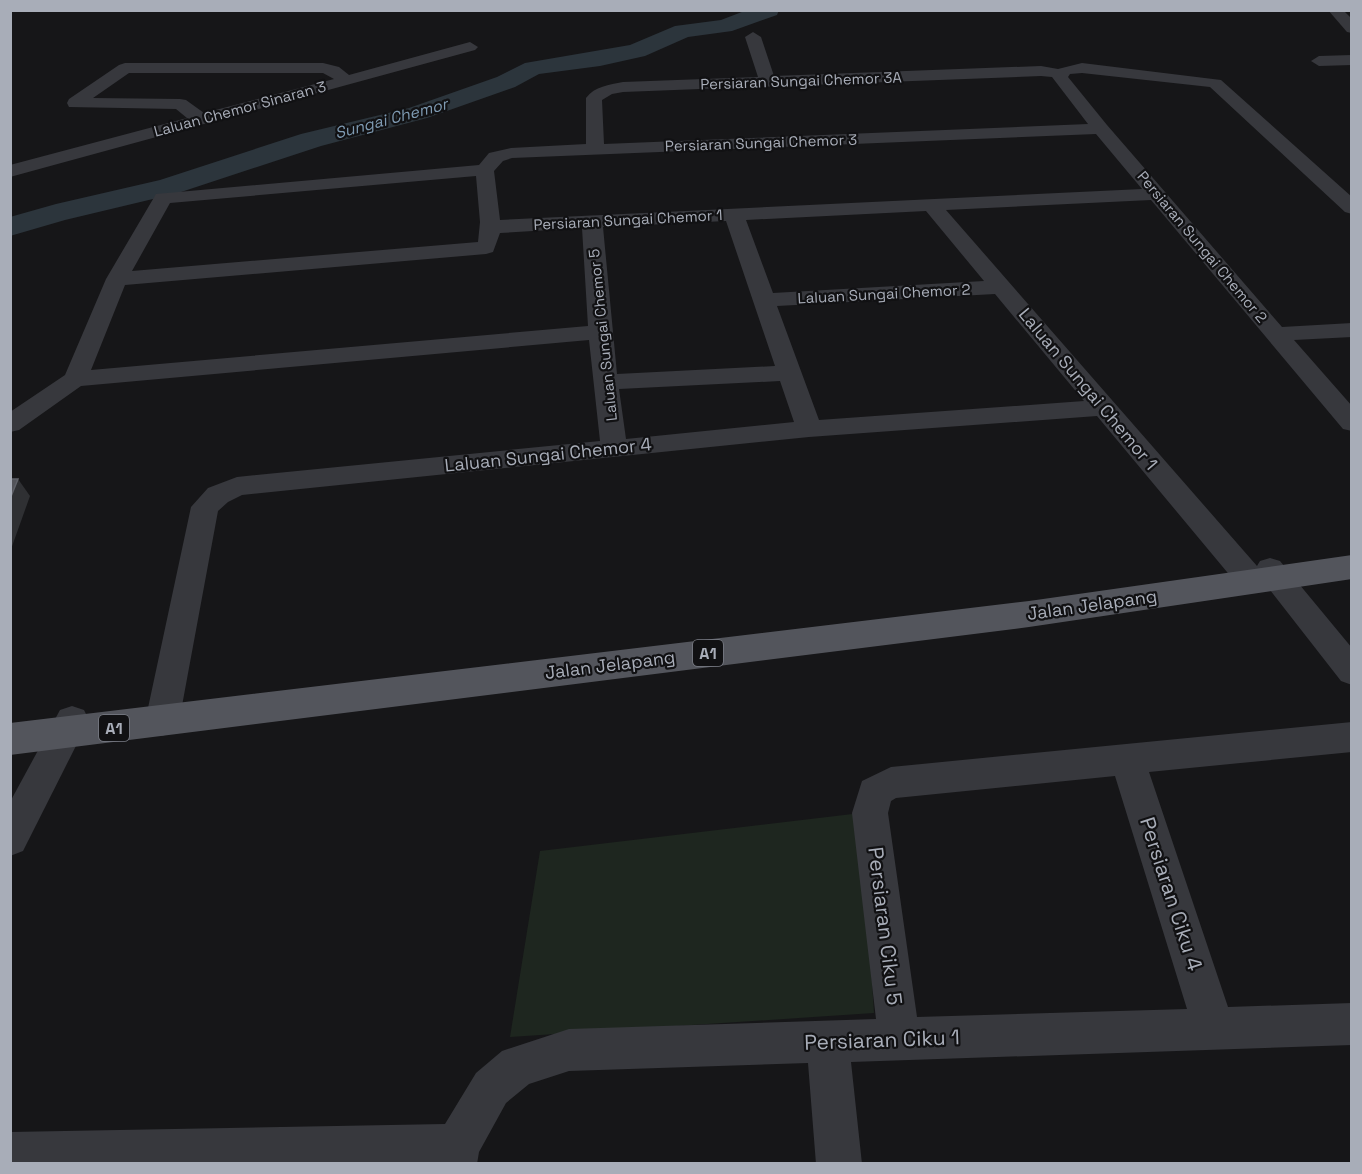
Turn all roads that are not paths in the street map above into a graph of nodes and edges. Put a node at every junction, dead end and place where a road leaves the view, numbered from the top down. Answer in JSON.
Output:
{"nodes":[{"id":1,"x":1335,"y":10,"type":"edge"},
{"id":2,"x":1352,"y":29,"type":"edge"},
{"id":3,"x":753,"y":37,"type":"dead end"},
{"id":4,"x":470,"y":47,"type":"dead end"},
{"id":5,"x":1352,"y":60,"type":"edge"},
{"id":6,"x":1319,"y":61,"type":"dead end"},
{"id":7,"x":1064,"y":72,"type":"junction"},
{"id":8,"x":346,"y":80,"type":"junction"},
{"id":9,"x":768,"y":82,"type":"junction"},
{"id":10,"x":200,"y":119,"type":"junction"},
{"id":11,"x":1101,"y":129,"type":"junction"},
{"id":12,"x":595,"y":149,"type":"junction"},
{"id":13,"x":485,"y":170,"type":"junction"},
{"id":14,"x":10,"y":171,"type":"edge"},
{"id":15,"x":1157,"y":194,"type":"junction"},
{"id":16,"x":931,"y":205,"type":"junction"},
{"id":17,"x":1352,"y":208,"type":"edge"},
{"id":18,"x":734,"y":214,"type":"junction"},
{"id":19,"x":592,"y":222,"type":"junction"},
{"id":20,"x":489,"y":227,"type":"junction"},
{"id":21,"x":117,"y":279,"type":"junction"},
{"id":22,"x":1002,"y":287,"type":"junction"},
{"id":23,"x":766,"y":300,"type":"junction"},
{"id":24,"x":1352,"y":330,"type":"edge"},
{"id":25,"x":600,"y":332,"type":"junction"},
{"id":26,"x":1275,"y":334,"type":"junction"},
{"id":27,"x":789,"y":372,"type":"junction"},
{"id":28,"x":75,"y":379,"type":"junction"},
{"id":29,"x":606,"y":382,"type":"junction"},
{"id":30,"x":1104,"y":407,"type":"junction"},
{"id":31,"x":1352,"y":423,"type":"edge"},
{"id":32,"x":10,"y":424,"type":"edge"},
{"id":33,"x":809,"y":429,"type":"junction"},
{"id":34,"x":614,"y":449,"type":"junction"},
{"id":35,"x":1352,"y":555,"type":"edge"},
{"id":36,"x":1352,"y":567,"type":"edge"},
{"id":37,"x":1261,"y":576,"type":"junction"},
{"id":38,"x":1346,"y":658,"type":"edge"},
{"id":39,"x":163,"y":715,"type":"junction"},
{"id":40,"x":10,"y":726,"type":"edge"},
{"id":41,"x":69,"y":727,"type":"junction"},
{"id":42,"x":1352,"y":737,"type":"edge"},
{"id":43,"x":10,"y":739,"type":"edge"},
{"id":44,"x":1127,"y":759,"type":"junction"},
{"id":45,"x":10,"y":839,"type":"edge"},
{"id":46,"x":1352,"y":1023,"type":"edge"},
{"id":47,"x":1214,"y":1028,"type":"junction"},
{"id":48,"x":899,"y":1039,"type":"junction"},
{"id":49,"x":828,"y":1041,"type":"junction"},
{"id":50,"x":10,"y":1155,"type":"edge"},
{"id":51,"x":455,"y":1155,"type":"edge"},
{"id":52,"x":839,"y":1164,"type":"edge"}],
"edges":[{"from":1,"to":2,"type":"street"},
{"from":3,"to":9,"type":"street"},
{"from":4,"to":8,"type":"street","name":"Laluan Chemor Sinaran 3"},
{"from":5,"to":6,"type":"street"},
{"from":7,"to":9,"type":"street","name":"Persiaran Sungai Chemor 3A"},
{"from":7,"to":11,"type":"street","name":"Persiaran Sungai Chemor 2"},
{"from":7,"to":17,"type":"street","name":"Persiaran Sungai Chemor 3A"},
{"from":8,"to":10,"type":"street","name":"Laluan Chemor Sinaran 3"},
{"from":8,"to":10,"type":"street"},
{"from":9,"to":12,"type":"street","name":"Persiaran Sungai Chemor 3A"},
{"from":10,"to":14,"type":"street","name":"Laluan Chemor Sinaran 3"},
{"from":11,"to":12,"type":"street","name":"Persiaran Sungai Chemor 3"},
{"from":11,"to":15,"type":"street","name":"Persiaran Sungai Chemor 2"},
{"from":12,"to":13,"type":"street","name":"Persiaran Sungai Chemor 3"},
{"from":13,"to":20,"type":"street"},
{"from":13,"to":21,"type":"street"},
{"from":15,"to":16,"type":"street","name":"Persiaran Sungai Chemor 1"},
{"from":15,"to":26,"type":"street","name":"Persiaran Sungai Chemor 2"},
{"from":16,"to":18,"type":"street","name":"Persiaran Sungai Chemor 1"},
{"from":16,"to":22,"type":"street","name":"Laluan Sungai Chemor 1"},
{"from":18,"to":19,"type":"street","name":"Persiaran Sungai Chemor 1"},
{"from":18,"to":23,"type":"street"},
{"from":19,"to":20,"type":"street","name":"Persiaran Sungai Chemor 1"},
{"from":19,"to":25,"type":"street","name":"Laluan Sungai Chemor 5"},
{"from":20,"to":21,"type":"street"},
{"from":21,"to":28,"type":"street"},
{"from":22,"to":23,"type":"street","name":"Laluan Sungai Chemor 2"},
{"from":22,"to":30,"type":"street","name":"Laluan Sungai Chemor 1"},
{"from":23,"to":27,"type":"street"},
{"from":24,"to":26,"type":"street"},
{"from":25,"to":28,"type":"street"},
{"from":25,"to":29,"type":"street","name":"Laluan Sungai Chemor 5"},
{"from":26,"to":31,"type":"street","name":"Persiaran Sungai Chemor 2"},
{"from":27,"to":29,"type":"street"},
{"from":27,"to":33,"type":"street"},
{"from":28,"to":32,"type":"street"},
{"from":29,"to":34,"type":"street","name":"Laluan Sungai Chemor 5"},
{"from":30,"to":33,"type":"street","name":"Laluan Sungai Chemor 4"},
{"from":30,"to":37,"type":"street","name":"Laluan Sungai Chemor 1"},
{"from":33,"to":34,"type":"street","name":"Laluan Sungai Chemor 4"},
{"from":34,"to":39,"type":"street","name":"Laluan Sungai Chemor 4"},
{"from":35,"to":37,"type":"main road","name":"Jalan Jelapang","number":"A1"},
{"from":36,"to":37,"type":"main road","name":"Jalan Jelapang","number":"A1"},
{"from":37,"to":38,"type":"street","name":"Laluan Sungai Chemor 1"},
{"from":37,"to":39,"type":"main road","name":"Jalan Jelapang","number":"A1"},
{"from":39,"to":41,"type":"main road","name":"Jalan Jelapang","number":"A1"},
{"from":40,"to":41,"type":"main road","name":"Jalan Jelapang","number":"A1"},
{"from":41,"to":43,"type":"main road","name":"Jalan Jelapang","number":"A1"},
{"from":41,"to":45,"type":"street"},
{"from":42,"to":44,"type":"street"},
{"from":44,"to":47,"type":"street","name":"Persiaran Ciku 4"},
{"from":44,"to":48,"type":"street","name":"Persiaran Ciku 5"},
{"from":46,"to":47,"type":"street","name":"Persiaran Ciku 1"},
{"from":47,"to":48,"type":"street","name":"Persiaran Ciku 1"},
{"from":48,"to":49,"type":"street","name":"Persiaran Ciku 1"},
{"from":49,"to":51,"type":"street","name":"Persiaran Ciku 1"},
{"from":49,"to":52,"type":"street"},
{"from":50,"to":51,"type":"street"}]}
